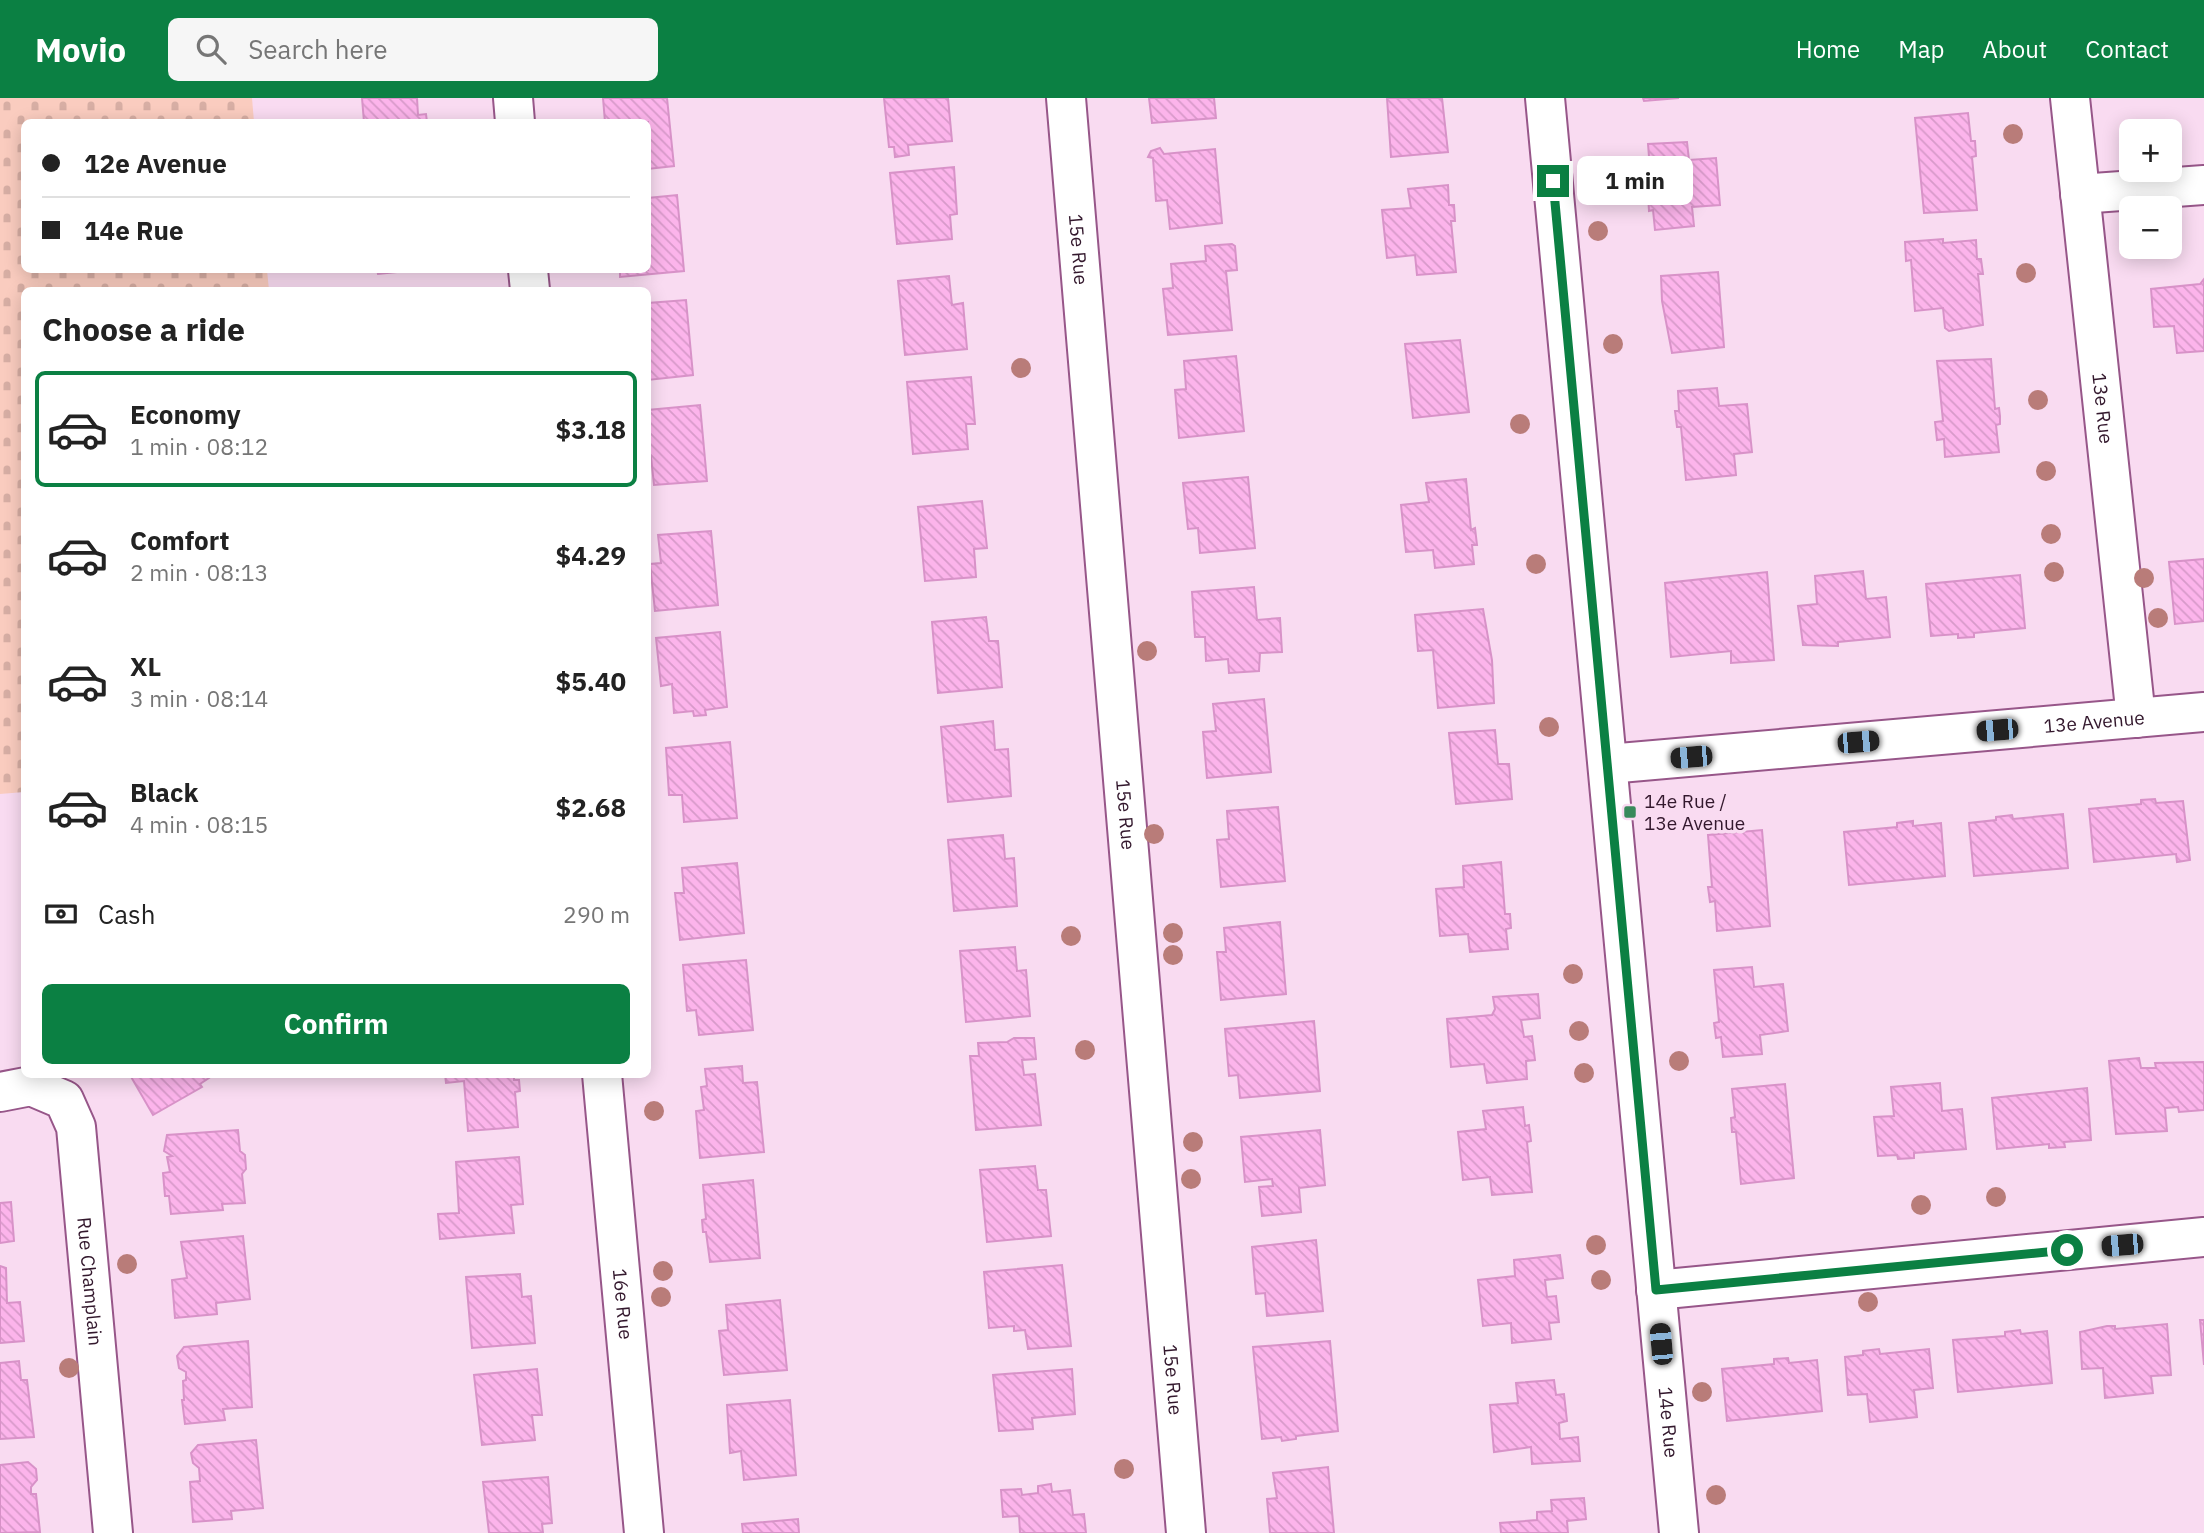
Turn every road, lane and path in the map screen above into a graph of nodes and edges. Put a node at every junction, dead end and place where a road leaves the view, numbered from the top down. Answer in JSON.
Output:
{"nodes":[{"id":1,"x":513,"y":98,"type":"edge"},
{"id":2,"x":1066,"y":98,"type":"edge"},
{"id":3,"x":1545,"y":98,"type":"edge"},
{"id":4,"x":2070,"y":98,"type":"edge"},
{"id":5,"x":515,"y":119,"type":"edge"},
{"id":6,"x":2204,"y":185,"type":"edge"},
{"id":7,"x":2080,"y":194,"type":"junction"},
{"id":8,"x":2204,"y":712,"type":"edge"},
{"id":9,"x":2136,"y":718,"type":"junction"},
{"id":10,"x":1608,"y":764,"type":"junction"},
{"id":11,"x":602,"y":1078,"type":"edge"},
{"id":12,"x":0,"y":1091,"type":"edge"},
{"id":13,"x":2204,"y":1237,"type":"edge"},
{"id":14,"x":1656,"y":1290,"type":"junction"},
{"id":15,"x":113,"y":1533,"type":"edge"},
{"id":16,"x":644,"y":1533,"type":"edge"},
{"id":17,"x":1186,"y":1533,"type":"edge"},
{"id":18,"x":1679,"y":1533,"type":"edge"}],
"edges":[{"from":1,"to":5,"type":"street"},
{"from":2,"to":17,"type":"street","name":"15e Rue"},
{"from":3,"to":10,"type":"street","name":"14e Rue"},
{"from":4,"to":7,"type":"street","name":"13e Rue"},
{"from":6,"to":7,"type":"street"},
{"from":7,"to":9,"type":"street","name":"13e Rue"},
{"from":8,"to":9,"type":"street","name":"13e Avenue"},
{"from":9,"to":10,"type":"street","name":"13e Avenue"},
{"from":10,"to":14,"type":"street","name":"14e Rue"},
{"from":11,"to":16,"type":"street","name":"16e Rue"},
{"from":12,"to":15,"type":"street","name":"Rue Champlain"},
{"from":13,"to":14,"type":"street"},
{"from":14,"to":18,"type":"street","name":"14e Rue"}]}
